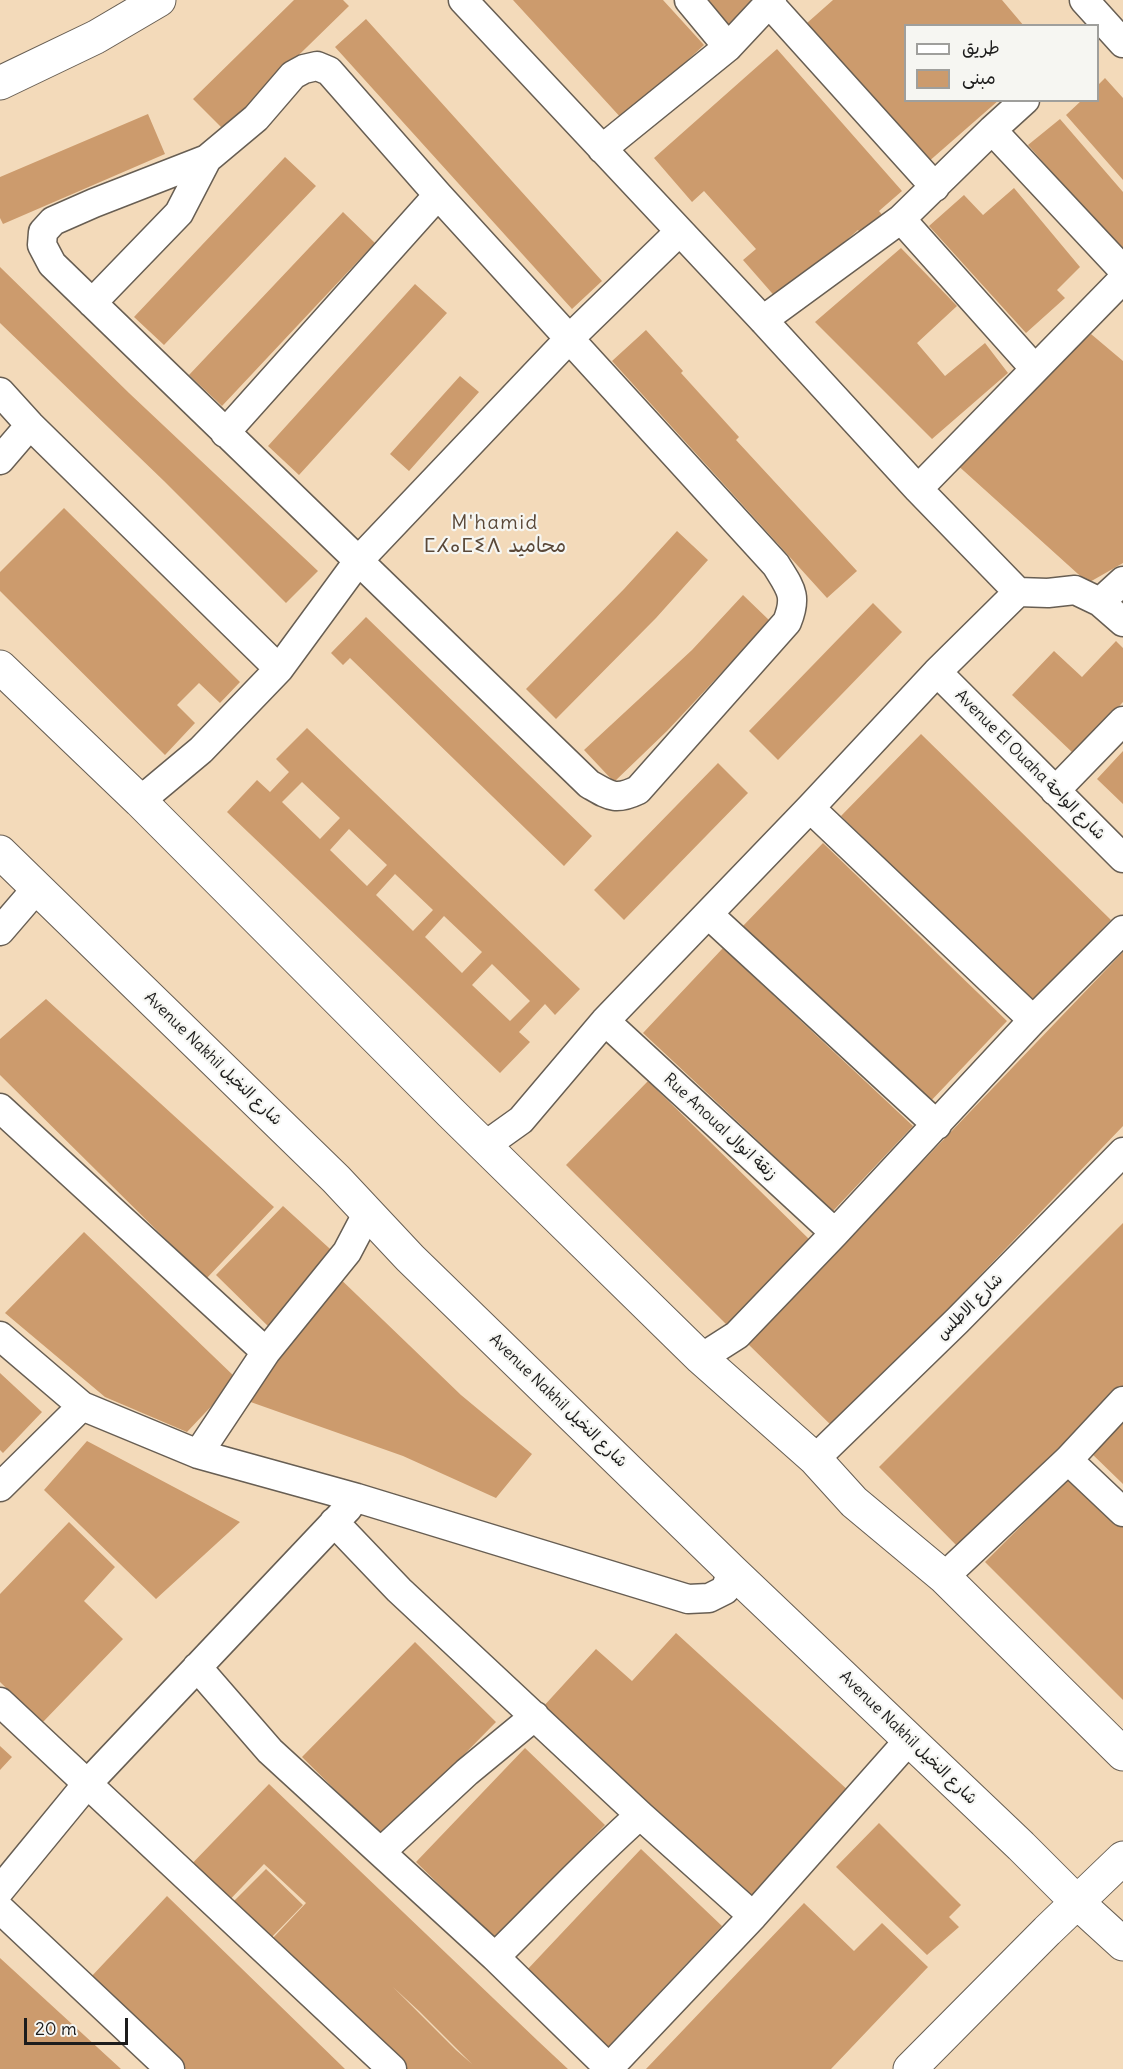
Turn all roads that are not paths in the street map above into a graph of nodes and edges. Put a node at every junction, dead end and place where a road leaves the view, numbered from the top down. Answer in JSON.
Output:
{"nodes":[{"id":1,"x":159,"y":0,"type":"edge"},
{"id":2,"x":463,"y":0,"type":"edge"},
{"id":3,"x":689,"y":0,"type":"edge"},
{"id":4,"x":1083,"y":0,"type":"edge"},
{"id":5,"x":771,"y":2,"type":"edge"},
{"id":6,"x":1110,"y":35,"type":"edge"},
{"id":7,"x":728,"y":47,"type":"junction"},
{"id":8,"x":0,"y":83,"type":"edge"},
{"id":9,"x":1023,"y":102,"type":"edge"},
{"id":10,"x":992,"y":130,"type":"junction"},
{"id":11,"x":602,"y":149,"type":"junction"},
{"id":12,"x":207,"y":159,"type":"junction"},
{"id":13,"x":934,"y":187,"type":"junction"},
{"id":14,"x":438,"y":195,"type":"junction"},
{"id":15,"x":902,"y":219,"type":"junction"},
{"id":16,"x":679,"y":232,"type":"junction"},
{"id":17,"x":1123,"y":270,"type":"edge"},
{"id":18,"x":1123,"y":279,"type":"edge"},
{"id":19,"x":92,"y":303,"type":"junction"},
{"id":20,"x":763,"y":320,"type":"junction"},
{"id":21,"x":570,"y":338,"type":"junction"},
{"id":22,"x":1035,"y":369,"type":"junction"},
{"id":23,"x":0,"y":392,"type":"edge"},
{"id":24,"x":30,"y":425,"type":"junction"},
{"id":25,"x":225,"y":433,"type":"junction"},
{"id":26,"x":0,"y":460,"type":"edge"},
{"id":27,"x":918,"y":489,"type":"junction"},
{"id":28,"x":358,"y":560,"type":"junction"},
{"id":29,"x":1123,"y":581,"type":"edge"},
{"id":30,"x":1018,"y":592,"type":"junction"},
{"id":31,"x":1100,"y":602,"type":"junction"},
{"id":32,"x":1123,"y":622,"type":"edge"},
{"id":33,"x":0,"y":667,"type":"edge"},
{"id":34,"x":279,"y":669,"type":"junction"},
{"id":35,"x":937,"y":672,"type":"junction"},
{"id":36,"x":1123,"y":722,"type":"edge"},
{"id":37,"x":1055,"y":790,"type":"junction"},
{"id":38,"x":140,"y":801,"type":"junction"},
{"id":39,"x":810,"y":808,"type":"junction"},
{"id":40,"x":0,"y":852,"type":"edge"},
{"id":41,"x":1123,"y":858,"type":"edge"},
{"id":42,"x":37,"y":888,"type":"junction"},
{"id":43,"x":708,"y":914,"type":"junction"},
{"id":44,"x":1123,"y":930,"type":"edge"},
{"id":45,"x":0,"y":931,"type":"edge"},
{"id":46,"x":1033,"y":1020,"type":"junction"},
{"id":47,"x":605,"y":1021,"type":"junction"},
{"id":48,"x":0,"y":1108,"type":"edge"},
{"id":49,"x":936,"y":1125,"type":"junction"},
{"id":50,"x":486,"y":1145,"type":"junction"},
{"id":51,"x":1123,"y":1152,"type":"edge"},
{"id":52,"x":368,"y":1212,"type":"junction"},
{"id":53,"x":836,"y":1233,"type":"junction"},
{"id":54,"x":0,"y":1336,"type":"edge"},
{"id":55,"x":266,"y":1352,"type":"junction"},
{"id":56,"x":701,"y":1358,"type":"junction"},
{"id":57,"x":1123,"y":1401,"type":"edge"},
{"id":58,"x":82,"y":1406,"type":"junction"},
{"id":59,"x":198,"y":1454,"type":"junction"},
{"id":60,"x":815,"y":1459,"type":"junction"},
{"id":61,"x":1068,"y":1460,"type":"junction"},
{"id":62,"x":0,"y":1487,"type":"edge"},
{"id":63,"x":357,"y":1498,"type":"junction"},
{"id":64,"x":1123,"y":1512,"type":"edge"},
{"id":65,"x":334,"y":1522,"type":"junction"},
{"id":66,"x":732,"y":1571,"type":"junction"},
{"id":67,"x":944,"y":1577,"type":"junction"},
{"id":68,"x":197,"y":1667,"type":"junction"},
{"id":69,"x":0,"y":1702,"type":"edge"},
{"id":70,"x":535,"y":1716,"type":"junction"},
{"id":71,"x":909,"y":1740,"type":"junction"},
{"id":72,"x":1123,"y":1754,"type":"edge"},
{"id":73,"x":87,"y":1784,"type":"junction"},
{"id":74,"x":640,"y":1815,"type":"junction"},
{"id":75,"x":382,"y":1851,"type":"junction"},
{"id":76,"x":1123,"y":1858,"type":"edge"},
{"id":77,"x":0,"y":1890,"type":"edge"},
{"id":78,"x":1078,"y":1903,"type":"junction"},
{"id":79,"x":0,"y":1909,"type":"edge"},
{"id":80,"x":753,"y":1916,"type":"junction"},
{"id":81,"x":1123,"y":1944,"type":"edge"},
{"id":82,"x":495,"y":1957,"type":"junction"},
{"id":83,"x":170,"y":2069,"type":"edge"},
{"id":84,"x":392,"y":2069,"type":"edge"},
{"id":85,"x":609,"y":2069,"type":"edge"},
{"id":86,"x":910,"y":2069,"type":"edge"}],
"edges":[{"from":1,"to":8,"type":"street"},
{"from":2,"to":11,"type":"street"},
{"from":3,"to":7,"type":"street"},
{"from":4,"to":6,"type":"street"},
{"from":5,"to":7,"type":"street"},
{"from":5,"to":13,"type":"street"},
{"from":7,"to":11,"type":"street"},
{"from":9,"to":10,"type":"street"},
{"from":10,"to":13,"type":"street"},
{"from":10,"to":17,"type":"street"},
{"from":11,"to":16,"type":"street"},
{"from":12,"to":14,"type":"street"},
{"from":12,"to":19,"type":"street"},
{"from":12,"to":19,"type":"street"},
{"from":13,"to":15,"type":"street"},
{"from":14,"to":21,"type":"street"},
{"from":14,"to":25,"type":"street"},
{"from":15,"to":20,"type":"street"},
{"from":15,"to":22,"type":"street"},
{"from":16,"to":20,"type":"street"},
{"from":16,"to":21,"type":"street"},
{"from":18,"to":22,"type":"street"},
{"from":19,"to":25,"type":"street"},
{"from":20,"to":27,"type":"street"},
{"from":21,"to":28,"type":"street"},
{"from":21,"to":28,"type":"street"},
{"from":22,"to":27,"type":"street"},
{"from":23,"to":24,"type":"street"},
{"from":24,"to":26,"type":"street"},
{"from":24,"to":34,"type":"street"},
{"from":25,"to":28,"type":"street"},
{"from":27,"to":30,"type":"street"},
{"from":28,"to":34,"type":"street"},
{"from":29,"to":31,"type":"street"},
{"from":30,"to":31,"type":"street"},
{"from":30,"to":35,"type":"street"},
{"from":31,"to":32,"type":"street"},
{"from":33,"to":38,"type":"street"},
{"from":34,"to":38,"type":"street"},
{"from":35,"to":37,"type":"street","name":"Avenue El Ouaha شارع الواحة"},
{"from":35,"to":39,"type":"street"},
{"from":36,"to":37,"type":"street"},
{"from":37,"to":41,"type":"street","name":"Avenue El Ouaha شارع الواحة"},
{"from":38,"to":50,"type":"street"},
{"from":39,"to":43,"type":"street"},
{"from":39,"to":46,"type":"street"},
{"from":40,"to":42,"type":"street","name":"Avenue Nakhil شارع النخيل"},
{"from":42,"to":45,"type":"street"},
{"from":42,"to":52,"type":"street","name":"Avenue Nakhil شارع النخيل"},
{"from":43,"to":47,"type":"street"},
{"from":43,"to":49,"type":"street"},
{"from":44,"to":46,"type":"street"},
{"from":46,"to":49,"type":"street"},
{"from":47,"to":50,"type":"street"},
{"from":47,"to":53,"type":"street","name":"Rue Anoual زنقة انوال"},
{"from":48,"to":55,"type":"street"},
{"from":49,"to":53,"type":"street"},
{"from":50,"to":56,"type":"street"},
{"from":51,"to":60,"type":"street","name":"شارع الاطلس"},
{"from":52,"to":55,"type":"street"},
{"from":52,"to":66,"type":"street","name":"Avenue Nakhil شارع النخيل"},
{"from":53,"to":56,"type":"street"},
{"from":54,"to":58,"type":"street"},
{"from":55,"to":59,"type":"street"},
{"from":56,"to":60,"type":"street"},
{"from":57,"to":61,"type":"street"},
{"from":58,"to":59,"type":"street"},
{"from":58,"to":62,"type":"street"},
{"from":59,"to":63,"type":"street"},
{"from":60,"to":67,"type":"street"},
{"from":61,"to":64,"type":"street"},
{"from":61,"to":67,"type":"street"},
{"from":63,"to":65,"type":"street"},
{"from":63,"to":66,"type":"street"},
{"from":65,"to":68,"type":"street"},
{"from":65,"to":70,"type":"street"},
{"from":66,"to":71,"type":"street","name":"Avenue Nakhil شارع النخيل"},
{"from":67,"to":72,"type":"street"},
{"from":68,"to":73,"type":"street"},
{"from":68,"to":75,"type":"street"},
{"from":69,"to":73,"type":"street"},
{"from":70,"to":74,"type":"street"},
{"from":70,"to":75,"type":"street"},
{"from":71,"to":78,"type":"street","name":"Avenue Nakhil شارع النخيل"},
{"from":71,"to":80,"type":"street"},
{"from":73,"to":77,"type":"street"},
{"from":73,"to":84,"type":"street"},
{"from":74,"to":80,"type":"street"},
{"from":74,"to":82,"type":"street"},
{"from":75,"to":82,"type":"street"},
{"from":76,"to":78,"type":"street"},
{"from":78,"to":81,"type":"street","name":"Avenue Nakhil شارع النخيل"},
{"from":78,"to":86,"type":"street"},
{"from":79,"to":83,"type":"street"},
{"from":80,"to":85,"type":"street"},
{"from":82,"to":85,"type":"street"}]}
